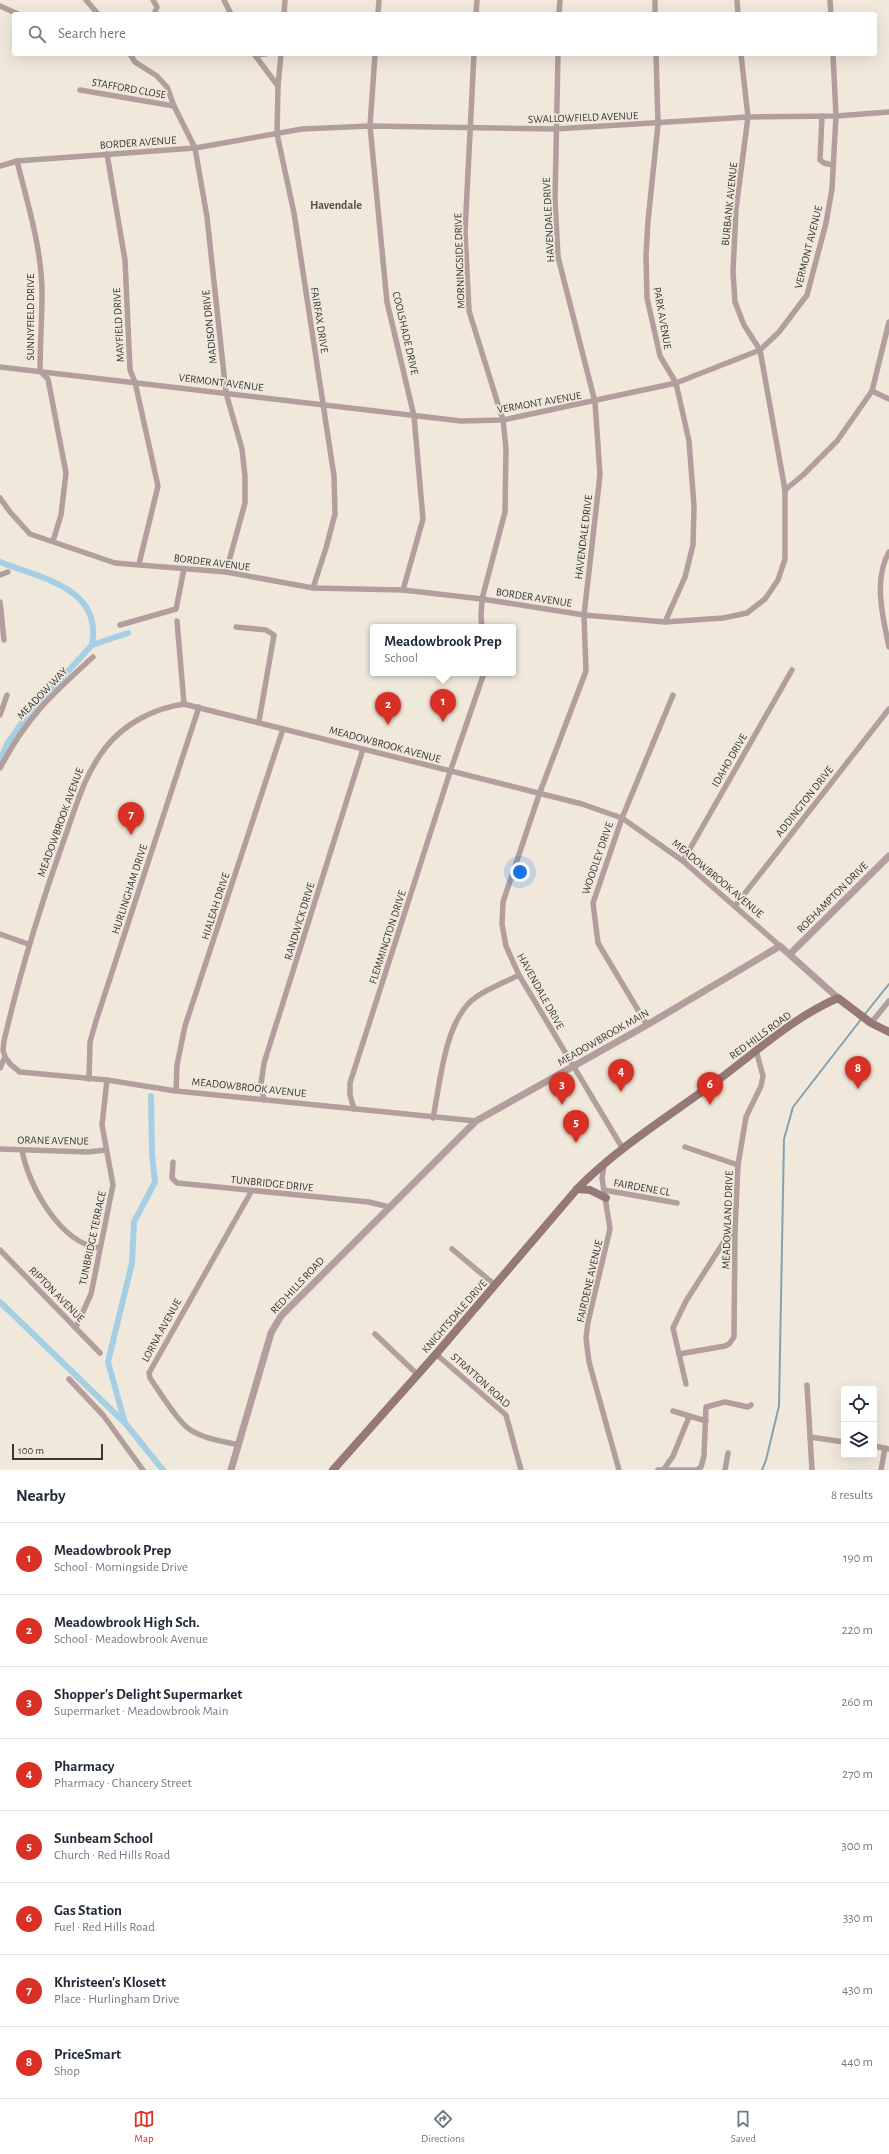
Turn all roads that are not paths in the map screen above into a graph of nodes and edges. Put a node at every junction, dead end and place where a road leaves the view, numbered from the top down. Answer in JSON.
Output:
{"nodes":[{"id":1,"x":86,"y":0,"type":"edge"},
{"id":2,"x":153,"y":0,"type":"edge"},
{"id":3,"x":224,"y":0,"type":"edge"},
{"id":4,"x":286,"y":0,"type":"edge"},
{"id":5,"x":379,"y":0,"type":"edge"},
{"id":6,"x":477,"y":0,"type":"edge"},
{"id":7,"x":560,"y":0,"type":"edge"},
{"id":8,"x":655,"y":0,"type":"edge"},
{"id":9,"x":737,"y":0,"type":"edge"},
{"id":10,"x":830,"y":0,"type":"edge"},
{"id":11,"x":0,"y":6,"type":"edge"},
{"id":12,"x":14,"y":12,"type":"edge"},
{"id":13,"x":96,"y":12,"type":"edge"},
{"id":14,"x":155,"y":12,"type":"edge"},
{"id":15,"x":230,"y":12,"type":"edge"},
{"id":16,"x":284,"y":12,"type":"edge"},
{"id":17,"x":378,"y":12,"type":"edge"},
{"id":18,"x":476,"y":12,"type":"edge"},
{"id":19,"x":559,"y":12,"type":"edge"},
{"id":20,"x":656,"y":12,"type":"edge"},
{"id":21,"x":738,"y":12,"type":"edge"},
{"id":22,"x":831,"y":12,"type":"edge"},
{"id":23,"x":131,"y":56,"type":"edge"},
{"id":24,"x":256,"y":56,"type":"edge"},
{"id":25,"x":281,"y":56,"type":"edge"},
{"id":26,"x":375,"y":56,"type":"edge"},
{"id":27,"x":474,"y":56,"type":"edge"},
{"id":28,"x":558,"y":56,"type":"edge"},
{"id":29,"x":656,"y":56,"type":"edge"},
{"id":30,"x":740,"y":56,"type":"edge"},
{"id":31,"x":833,"y":56,"type":"edge"},
{"id":32,"x":278,"y":86,"type":"junction"},
{"id":33,"x":80,"y":90,"type":"dead end"},
{"id":34,"x":174,"y":106,"type":"junction"},
{"id":35,"x":889,"y":112,"type":"edge"},
{"id":36,"x":748,"y":116,"type":"junction"},
{"id":37,"x":822,"y":116,"type":"junction"},
{"id":38,"x":836,"y":116,"type":"junction"},
{"id":39,"x":658,"y":124,"type":"junction"},
{"id":40,"x":370,"y":126,"type":"junction"},
{"id":41,"x":471,"y":129,"type":"junction"},
{"id":42,"x":555,"y":129,"type":"junction"},
{"id":43,"x":277,"y":134,"type":"junction"},
{"id":44,"x":195,"y":148,"type":"junction"},
{"id":45,"x":107,"y":154,"type":"junction"},
{"id":46,"x":17,"y":161,"type":"junction"},
{"id":47,"x":833,"y":165,"type":"junction"},
{"id":48,"x":0,"y":166,"type":"edge"},
{"id":49,"x":889,"y":322,"type":"edge"},
{"id":50,"x":760,"y":350,"type":"junction"},
{"id":51,"x":0,"y":367,"type":"edge"},
{"id":52,"x":40,"y":371,"type":"junction"},
{"id":53,"x":135,"y":382,"type":"junction"},
{"id":54,"x":676,"y":383,"type":"junction"},
{"id":55,"x":872,"y":391,"type":"junction"},
{"id":56,"x":226,"y":393,"type":"junction"},
{"id":57,"x":889,"y":399,"type":"edge"},
{"id":58,"x":595,"y":402,"type":"junction"},
{"id":59,"x":323,"y":405,"type":"junction"},
{"id":60,"x":414,"y":416,"type":"junction"},
{"id":61,"x":503,"y":420,"type":"junction"},
{"id":62,"x":784,"y":490,"type":"junction"},
{"id":63,"x":0,"y":498,"type":"edge"},
{"id":64,"x":53,"y":541,"type":"junction"},
{"id":65,"x":889,"y":552,"type":"edge"},
{"id":66,"x":139,"y":564,"type":"junction"},
{"id":67,"x":184,"y":569,"type":"junction"},
{"id":68,"x":8,"y":572,"type":"dead end"},
{"id":69,"x":226,"y":572,"type":"junction"},
{"id":70,"x":0,"y":575,"type":"edge"},
{"id":71,"x":313,"y":588,"type":"junction"},
{"id":72,"x":403,"y":590,"type":"junction"},
{"id":73,"x":482,"y":599,"type":"junction"},
{"id":74,"x":0,"y":602,"type":"edge"},
{"id":75,"x":584,"y":615,"type":"junction"},
{"id":76,"x":177,"y":621,"type":"dead end"},
{"id":77,"x":665,"y":622,"type":"junction"},
{"id":78,"x":482,"y":624,"type":"edge"},
{"id":79,"x":120,"y":625,"type":"dead end"},
{"id":80,"x":236,"y":627,"type":"dead end"},
{"id":81,"x":4,"y":640,"type":"dead end"},
{"id":82,"x":889,"y":647,"type":"edge"},
{"id":83,"x":92,"y":657,"type":"dead end"},
{"id":84,"x":792,"y":670,"type":"dead end"},
{"id":85,"x":483,"y":676,"type":"edge"},
{"id":86,"x":7,"y":695,"type":"dead end"},
{"id":87,"x":673,"y":695,"type":"dead end"},
{"id":88,"x":184,"y":704,"type":"junction"},
{"id":89,"x":199,"y":707,"type":"junction"},
{"id":90,"x":889,"y":709,"type":"edge"},
{"id":91,"x":0,"y":715,"type":"edge"},
{"id":92,"x":259,"y":721,"type":"junction"},
{"id":93,"x":283,"y":729,"type":"junction"},
{"id":94,"x":363,"y":749,"type":"junction"},
{"id":95,"x":0,"y":768,"type":"edge"},
{"id":96,"x":450,"y":772,"type":"junction"},
{"id":97,"x":540,"y":792,"type":"junction"},
{"id":98,"x":622,"y":818,"type":"junction"},
{"id":99,"x":889,"y":856,"type":"edge"},
{"id":100,"x":683,"y":861,"type":"junction"},
{"id":101,"x":735,"y":906,"type":"junction"},
{"id":102,"x":0,"y":934,"type":"edge"},
{"id":103,"x":28,"y":944,"type":"junction"},
{"id":104,"x":780,"y":946,"type":"junction"},
{"id":105,"x":791,"y":953,"type":"junction"},
{"id":106,"x":519,"y":975,"type":"junction"},
{"id":107,"x":838,"y":998,"type":"junction"},
{"id":108,"x":889,"y":1001,"type":"edge"},
{"id":109,"x":871,"y":1022,"type":"junction"},
{"id":110,"x":647,"y":1025,"type":"junction"},
{"id":111,"x":889,"y":1032,"type":"edge"},
{"id":112,"x":756,"y":1050,"type":"junction"},
{"id":113,"x":6,"y":1058,"type":"junction"},
{"id":114,"x":573,"y":1067,"type":"junction"},
{"id":115,"x":0,"y":1068,"type":"edge"},
{"id":116,"x":89,"y":1080,"type":"junction"},
{"id":117,"x":107,"y":1080,"type":"junction"},
{"id":118,"x":176,"y":1091,"type":"junction"},
{"id":119,"x":264,"y":1100,"type":"junction"},
{"id":120,"x":354,"y":1109,"type":"junction"},
{"id":121,"x":433,"y":1118,"type":"junction"},
{"id":122,"x":476,"y":1121,"type":"junction"},
{"id":123,"x":685,"y":1147,"type":"dead end"},
{"id":124,"x":0,"y":1149,"type":"edge"},
{"id":125,"x":623,"y":1149,"type":"junction"},
{"id":126,"x":22,"y":1150,"type":"junction"},
{"id":127,"x":106,"y":1150,"type":"junction"},
{"id":128,"x":173,"y":1162,"type":"dead end"},
{"id":129,"x":604,"y":1165,"type":"junction"},
{"id":130,"x":738,"y":1165,"type":"junction"},
{"id":131,"x":427,"y":1172,"type":"joint"},
{"id":132,"x":591,"y":1175,"type":"joint"},
{"id":133,"x":577,"y":1189,"type":"junction"},
{"id":134,"x":251,"y":1192,"type":"junction"},
{"id":135,"x":605,"y":1194,"type":"junction"},
{"id":136,"x":677,"y":1203,"type":"dead end"},
{"id":137,"x":389,"y":1207,"type":"junction"},
{"id":138,"x":735,"y":1231,"type":"junction"},
{"id":139,"x":99,"y":1248,"type":"junction"},
{"id":140,"x":452,"y":1249,"type":"dead end"},
{"id":141,"x":0,"y":1250,"type":"edge"},
{"id":142,"x":495,"y":1285,"type":"junction"},
{"id":143,"x":76,"y":1327,"type":"junction"},
{"id":144,"x":375,"y":1334,"type":"dead end"},
{"id":145,"x":100,"y":1353,"type":"dead end"},
{"id":146,"x":436,"y":1354,"type":"junction"},
{"id":147,"x":679,"y":1354,"type":"junction"},
{"id":148,"x":418,"y":1375,"type":"junction"},
{"id":149,"x":69,"y":1379,"type":"dead end"},
{"id":150,"x":686,"y":1384,"type":"dead end"},
{"id":151,"x":807,"y":1385,"type":"dead end"},
{"id":152,"x":751,"y":1405,"type":"dead end"},
{"id":153,"x":673,"y":1411,"type":"dead end"},
{"id":154,"x":689,"y":1417,"type":"junction"},
{"id":155,"x":706,"y":1421,"type":"junction"},
{"id":156,"x":810,"y":1437,"type":"junction"},
{"id":157,"x":841,"y":1442,"type":"edge"},
{"id":158,"x":239,"y":1444,"type":"junction"},
{"id":159,"x":877,"y":1446,"type":"edge"},
{"id":160,"x":887,"y":1448,"type":"edge"},
{"id":161,"x":728,"y":1453,"type":"dead end"},
{"id":162,"x":661,"y":1469,"type":"edge"},
{"id":163,"x":703,"y":1469,"type":"edge"},
{"id":164,"x":143,"y":1470,"type":"edge"},
{"id":165,"x":231,"y":1470,"type":"edge"},
{"id":166,"x":333,"y":1470,"type":"edge"},
{"id":167,"x":521,"y":1470,"type":"edge"},
{"id":168,"x":619,"y":1470,"type":"edge"},
{"id":169,"x":725,"y":1470,"type":"edge"},
{"id":170,"x":812,"y":1470,"type":"edge"},
{"id":171,"x":881,"y":1470,"type":"edge"}],
"edges":[{"from":1,"to":13,"type":"street"},
{"from":2,"to":14,"type":"street"},
{"from":3,"to":15,"type":"street"},
{"from":4,"to":16,"type":"street"},
{"from":5,"to":17,"type":"street"},
{"from":6,"to":18,"type":"street"},
{"from":7,"to":19,"type":"street"},
{"from":8,"to":20,"type":"street"},
{"from":9,"to":21,"type":"street"},
{"from":10,"to":22,"type":"street"},
{"from":11,"to":12,"type":"street"},
{"from":23,"to":34,"type":"street","name":"MADISON DRIVE"},
{"from":24,"to":32,"type":"street"},
{"from":25,"to":32,"type":"street","name":"FAIRFAX DRIVE"},
{"from":26,"to":40,"type":"street","name":"COOLSHADE DRIVE"},
{"from":27,"to":41,"type":"street","name":"MORNINGSIDE DRIVE"},
{"from":28,"to":42,"type":"street","name":"HAVENDALE DRIVE"},
{"from":29,"to":39,"type":"street","name":"PARK AVENUE"},
{"from":30,"to":36,"type":"street","name":"BURBANK AVENUE"},
{"from":31,"to":38,"type":"street","name":"VERMONT AVENUE"},
{"from":32,"to":43,"type":"street","name":"FAIRFAX DRIVE"},
{"from":33,"to":34,"type":"street","name":"STAFFORD CLOSE"},
{"from":34,"to":44,"type":"street","name":"MADISON DRIVE"},
{"from":35,"to":38,"type":"street","name":"SWALLOWFIELD AVENUE"},
{"from":36,"to":37,"type":"street","name":"SWALLOWFIELD AVENUE"},
{"from":36,"to":39,"type":"street","name":"SWALLOWFIELD AVENUE"},
{"from":36,"to":50,"type":"street","name":"BURBANK AVENUE"},
{"from":37,"to":38,"type":"street","name":"SWALLOWFIELD AVENUE"},
{"from":37,"to":47,"type":"street"},
{"from":38,"to":47,"type":"street","name":"VERMONT AVENUE"},
{"from":39,"to":42,"type":"street","name":"SWALLOWFIELD AVENUE"},
{"from":39,"to":54,"type":"street","name":"PARK AVENUE"},
{"from":40,"to":41,"type":"street","name":"SWALLOWFIELD AVENUE"},
{"from":40,"to":43,"type":"street","name":"SWALLOWFIELD AVENUE"},
{"from":40,"to":60,"type":"street","name":"COOLSHADE DRIVE"},
{"from":41,"to":42,"type":"street","name":"SWALLOWFIELD AVENUE"},
{"from":41,"to":61,"type":"street","name":"MORNINGSIDE DRIVE"},
{"from":42,"to":58,"type":"street","name":"HAVENDALE DRIVE"},
{"from":43,"to":44,"type":"street","name":"BORDER AVENUE"},
{"from":43,"to":59,"type":"street","name":"FAIRFAX DRIVE"},
{"from":44,"to":45,"type":"street","name":"BORDER AVENUE"},
{"from":44,"to":56,"type":"street","name":"MADISON DRIVE"},
{"from":45,"to":46,"type":"street","name":"BORDER AVENUE"},
{"from":45,"to":53,"type":"street","name":"MAYFIELD DRIVE"},
{"from":46,"to":48,"type":"street","name":"BORDER AVENUE"},
{"from":46,"to":52,"type":"street","name":"SUNNYFIELD DRIVE"},
{"from":47,"to":50,"type":"street","name":"VERMONT AVENUE"},
{"from":49,"to":55,"type":"street"},
{"from":50,"to":54,"type":"street","name":"VERMONT AVENUE"},
{"from":50,"to":62,"type":"street","name":"BORDER AVENUE"},
{"from":51,"to":52,"type":"street","name":"VERMONT AVENUE"},
{"from":52,"to":53,"type":"street","name":"VERMONT AVENUE"},
{"from":52,"to":64,"type":"street","name":"SUNNYFIELD DRIVE"},
{"from":53,"to":56,"type":"street","name":"VERMONT AVENUE"},
{"from":53,"to":66,"type":"street","name":"MAYFIELD DRIVE"},
{"from":54,"to":58,"type":"street","name":"VERMONT AVENUE"},
{"from":54,"to":77,"type":"street","name":"PARK AVENUE"},
{"from":55,"to":57,"type":"street"},
{"from":55,"to":62,"type":"street"},
{"from":56,"to":59,"type":"street","name":"VERMONT AVENUE"},
{"from":56,"to":69,"type":"street","name":"MADISON DRIVE"},
{"from":58,"to":61,"type":"street","name":"VERMONT AVENUE"},
{"from":58,"to":75,"type":"street","name":"HAVENDALE DRIVE"},
{"from":59,"to":60,"type":"street","name":"VERMONT AVENUE"},
{"from":59,"to":71,"type":"street","name":"FAIRFAX DRIVE"},
{"from":60,"to":61,"type":"street","name":"VERMONT AVENUE"},
{"from":60,"to":72,"type":"street","name":"COOLSHADE DRIVE"},
{"from":61,"to":73,"type":"street","name":"MORNINGSIDE DRIVE"},
{"from":62,"to":77,"type":"street","name":"BORDER AVENUE"},
{"from":63,"to":64,"type":"street","name":"BORDER AVENUE"},
{"from":64,"to":66,"type":"street","name":"BORDER AVENUE"},
{"from":65,"to":82,"type":"street"},
{"from":66,"to":67,"type":"street","name":"BORDER AVENUE"},
{"from":67,"to":69,"type":"street","name":"BORDER AVENUE"},
{"from":67,"to":79,"type":"street"},
{"from":68,"to":70,"type":"street"},
{"from":69,"to":71,"type":"street","name":"BORDER AVENUE"},
{"from":71,"to":72,"type":"street","name":"BORDER AVENUE"},
{"from":72,"to":73,"type":"street","name":"BORDER AVENUE"},
{"from":73,"to":75,"type":"street","name":"BORDER AVENUE"},
{"from":73,"to":78,"type":"street","name":"MORNINGSIDE DRIVE"},
{"from":74,"to":81,"type":"street"},
{"from":75,"to":77,"type":"street","name":"BORDER AVENUE"},
{"from":75,"to":97,"type":"street","name":"HAVENDALE DRIVE"},
{"from":76,"to":88,"type":"street"},
{"from":80,"to":92,"type":"street"},
{"from":83,"to":95,"type":"street","name":"MEADOW WAY"},
{"from":84,"to":100,"type":"street","name":"IDAHO DRIVE"},
{"from":85,"to":96,"type":"street"},
{"from":86,"to":91,"type":"street"},
{"from":87,"to":98,"type":"street","name":"WOODLEY DRIVE"},
{"from":88,"to":89,"type":"street","name":"MEADOWBROOK AVENUE"},
{"from":88,"to":103,"type":"street","name":"MEADOWBROOK AVENUE"},
{"from":89,"to":92,"type":"street","name":"MEADOWBROOK AVENUE"},
{"from":89,"to":116,"type":"street","name":"HURLINGHAM DRIVE"},
{"from":90,"to":101,"type":"street","name":"ADDINGTON DRIVE"},
{"from":92,"to":93,"type":"street","name":"MEADOWBROOK AVENUE"},
{"from":93,"to":94,"type":"street","name":"MEADOWBROOK AVENUE"},
{"from":93,"to":118,"type":"street","name":"HIALEAH DRIVE"},
{"from":94,"to":96,"type":"street","name":"MEADOWBROOK AVENUE"},
{"from":94,"to":119,"type":"street","name":"RANDWICK DRIVE"},
{"from":96,"to":97,"type":"street","name":"MEADOWBROOK AVENUE"},
{"from":96,"to":120,"type":"street","name":"FLEMMINGTON DRIVE"},
{"from":97,"to":98,"type":"street","name":"MEADOWBROOK AVENUE"},
{"from":97,"to":106,"type":"street","name":"HAVENDALE DRIVE"},
{"from":98,"to":100,"type":"street","name":"MEADOWBROOK AVENUE"},
{"from":98,"to":110,"type":"street","name":"WOODLEY DRIVE"},
{"from":99,"to":105,"type":"street","name":"ROEHAMPTON DRIVE"},
{"from":100,"to":101,"type":"street","name":"MEADOWBROOK AVENUE"},
{"from":101,"to":104,"type":"street","name":"MEADOWBROOK AVENUE"},
{"from":102,"to":103,"type":"street"},
{"from":103,"to":113,"type":"street","name":"MEADOWBROOK AVENUE"},
{"from":104,"to":105,"type":"street","name":"MEADOWBROOK AVENUE"},
{"from":104,"to":110,"type":"street","name":"MEADOWBROOK MAIN"},
{"from":105,"to":107,"type":"street","name":"MEADOWBROOK AVENUE"},
{"from":106,"to":114,"type":"street","name":"HAVENDALE DRIVE"},
{"from":106,"to":121,"type":"street"},
{"from":107,"to":109,"type":"main road"},
{"from":107,"to":112,"type":"main road","name":"RED HILLS ROAD"},
{"from":108,"to":109,"type":"street"},
{"from":109,"to":111,"type":"main road"},
{"from":110,"to":114,"type":"street","name":"MEADOWBROOK MAIN"},
{"from":112,"to":125,"type":"main road","name":"RED HILLS ROAD"},
{"from":112,"to":130,"type":"street","name":"MEADOWLAND DRIVE"},
{"from":113,"to":115,"type":"street"},
{"from":113,"to":116,"type":"street","name":"MEADOWBROOK AVENUE"},
{"from":114,"to":122,"type":"street","name":"MEADOWBROOK MAIN"},
{"from":114,"to":125,"type":"street","name":"HAVENDALE DRIVE"},
{"from":116,"to":117,"type":"street","name":"MEADOWBROOK AVENUE"},
{"from":117,"to":118,"type":"street","name":"MEADOWBROOK AVENUE"},
{"from":117,"to":127,"type":"street","name":"TUNBRIDGE TERRACE"},
{"from":118,"to":119,"type":"street","name":"MEADOWBROOK AVENUE"},
{"from":119,"to":120,"type":"street","name":"MEADOWBROOK AVENUE"},
{"from":120,"to":121,"type":"street","name":"MEADOWBROOK AVENUE"},
{"from":121,"to":122,"type":"street","name":"MEADOWBROOK AVENUE"},
{"from":122,"to":131,"type":"street","name":"MEADOWBROOK MAIN"},
{"from":123,"to":130,"type":"street"},
{"from":124,"to":126,"type":"street","name":"ORANE AVENUE"},
{"from":125,"to":129,"type":"main road","name":"RED HILLS ROAD"},
{"from":126,"to":127,"type":"street","name":"ORANE AVENUE"},
{"from":126,"to":139,"type":"street"},
{"from":127,"to":139,"type":"street","name":"TUNBRIDGE TERRACE"},
{"from":128,"to":134,"type":"street","name":"TUNBRIDGE DRIVE"},
{"from":129,"to":132,"type":"main road","name":"RED HILLS ROAD"},
{"from":129,"to":135,"type":"street","name":"FAIRDENE AVENUE"},
{"from":130,"to":138,"type":"street","name":"MEADOWLAND DRIVE"},
{"from":131,"to":137,"type":"street","name":"RED HILLS ROAD"},
{"from":132,"to":133,"type":"main road","name":"KNIGHTSDALE DRIVE"},
{"from":133,"to":135,"type":"main road"},
{"from":133,"to":142,"type":"main road","name":"KNIGHTSDALE DRIVE"},
{"from":134,"to":137,"type":"street","name":"TUNBRIDGE DRIVE"},
{"from":134,"to":158,"type":"street","name":"LORNA AVENUE"},
{"from":135,"to":136,"type":"street","name":"FAIRDENE CL"},
{"from":135,"to":168,"type":"street","name":"FAIRDENE AVENUE"},
{"from":137,"to":158,"type":"street","name":"RED HILLS ROAD"},
{"from":138,"to":147,"type":"street"},
{"from":138,"to":147,"type":"street","name":"MEADOWLAND DRIVE"},
{"from":139,"to":143,"type":"street","name":"TUNBRIDGE TERRACE"},
{"from":140,"to":142,"type":"street"},
{"from":141,"to":143,"type":"street","name":"RIPTON AVENUE"},
{"from":142,"to":146,"type":"main road","name":"KNIGHTSDALE DRIVE"},
{"from":143,"to":145,"type":"street","name":"RIPTON AVENUE"},
{"from":144,"to":148,"type":"street"},
{"from":146,"to":148,"type":"main road","name":"KNIGHTSDALE DRIVE"},
{"from":146,"to":167,"type":"street","name":"STRATTON ROAD"},
{"from":147,"to":150,"type":"street"},
{"from":148,"to":166,"type":"main road","name":"KNIGHTSDALE DRIVE"},
{"from":149,"to":164,"type":"street"},
{"from":151,"to":156,"type":"street"},
{"from":152,"to":155,"type":"street"},
{"from":153,"to":154,"type":"street"},
{"from":154,"to":155,"type":"street"},
{"from":154,"to":162,"type":"street"},
{"from":155,"to":163,"type":"street"},
{"from":156,"to":157,"type":"street"},
{"from":156,"to":170,"type":"street"},
{"from":158,"to":165,"type":"street","name":"RED HILLS ROAD"},
{"from":159,"to":160,"type":"street"},
{"from":160,"to":171,"type":"street"},
{"from":161,"to":169,"type":"street"},
{"from":162,"to":163,"type":"street"}]}
